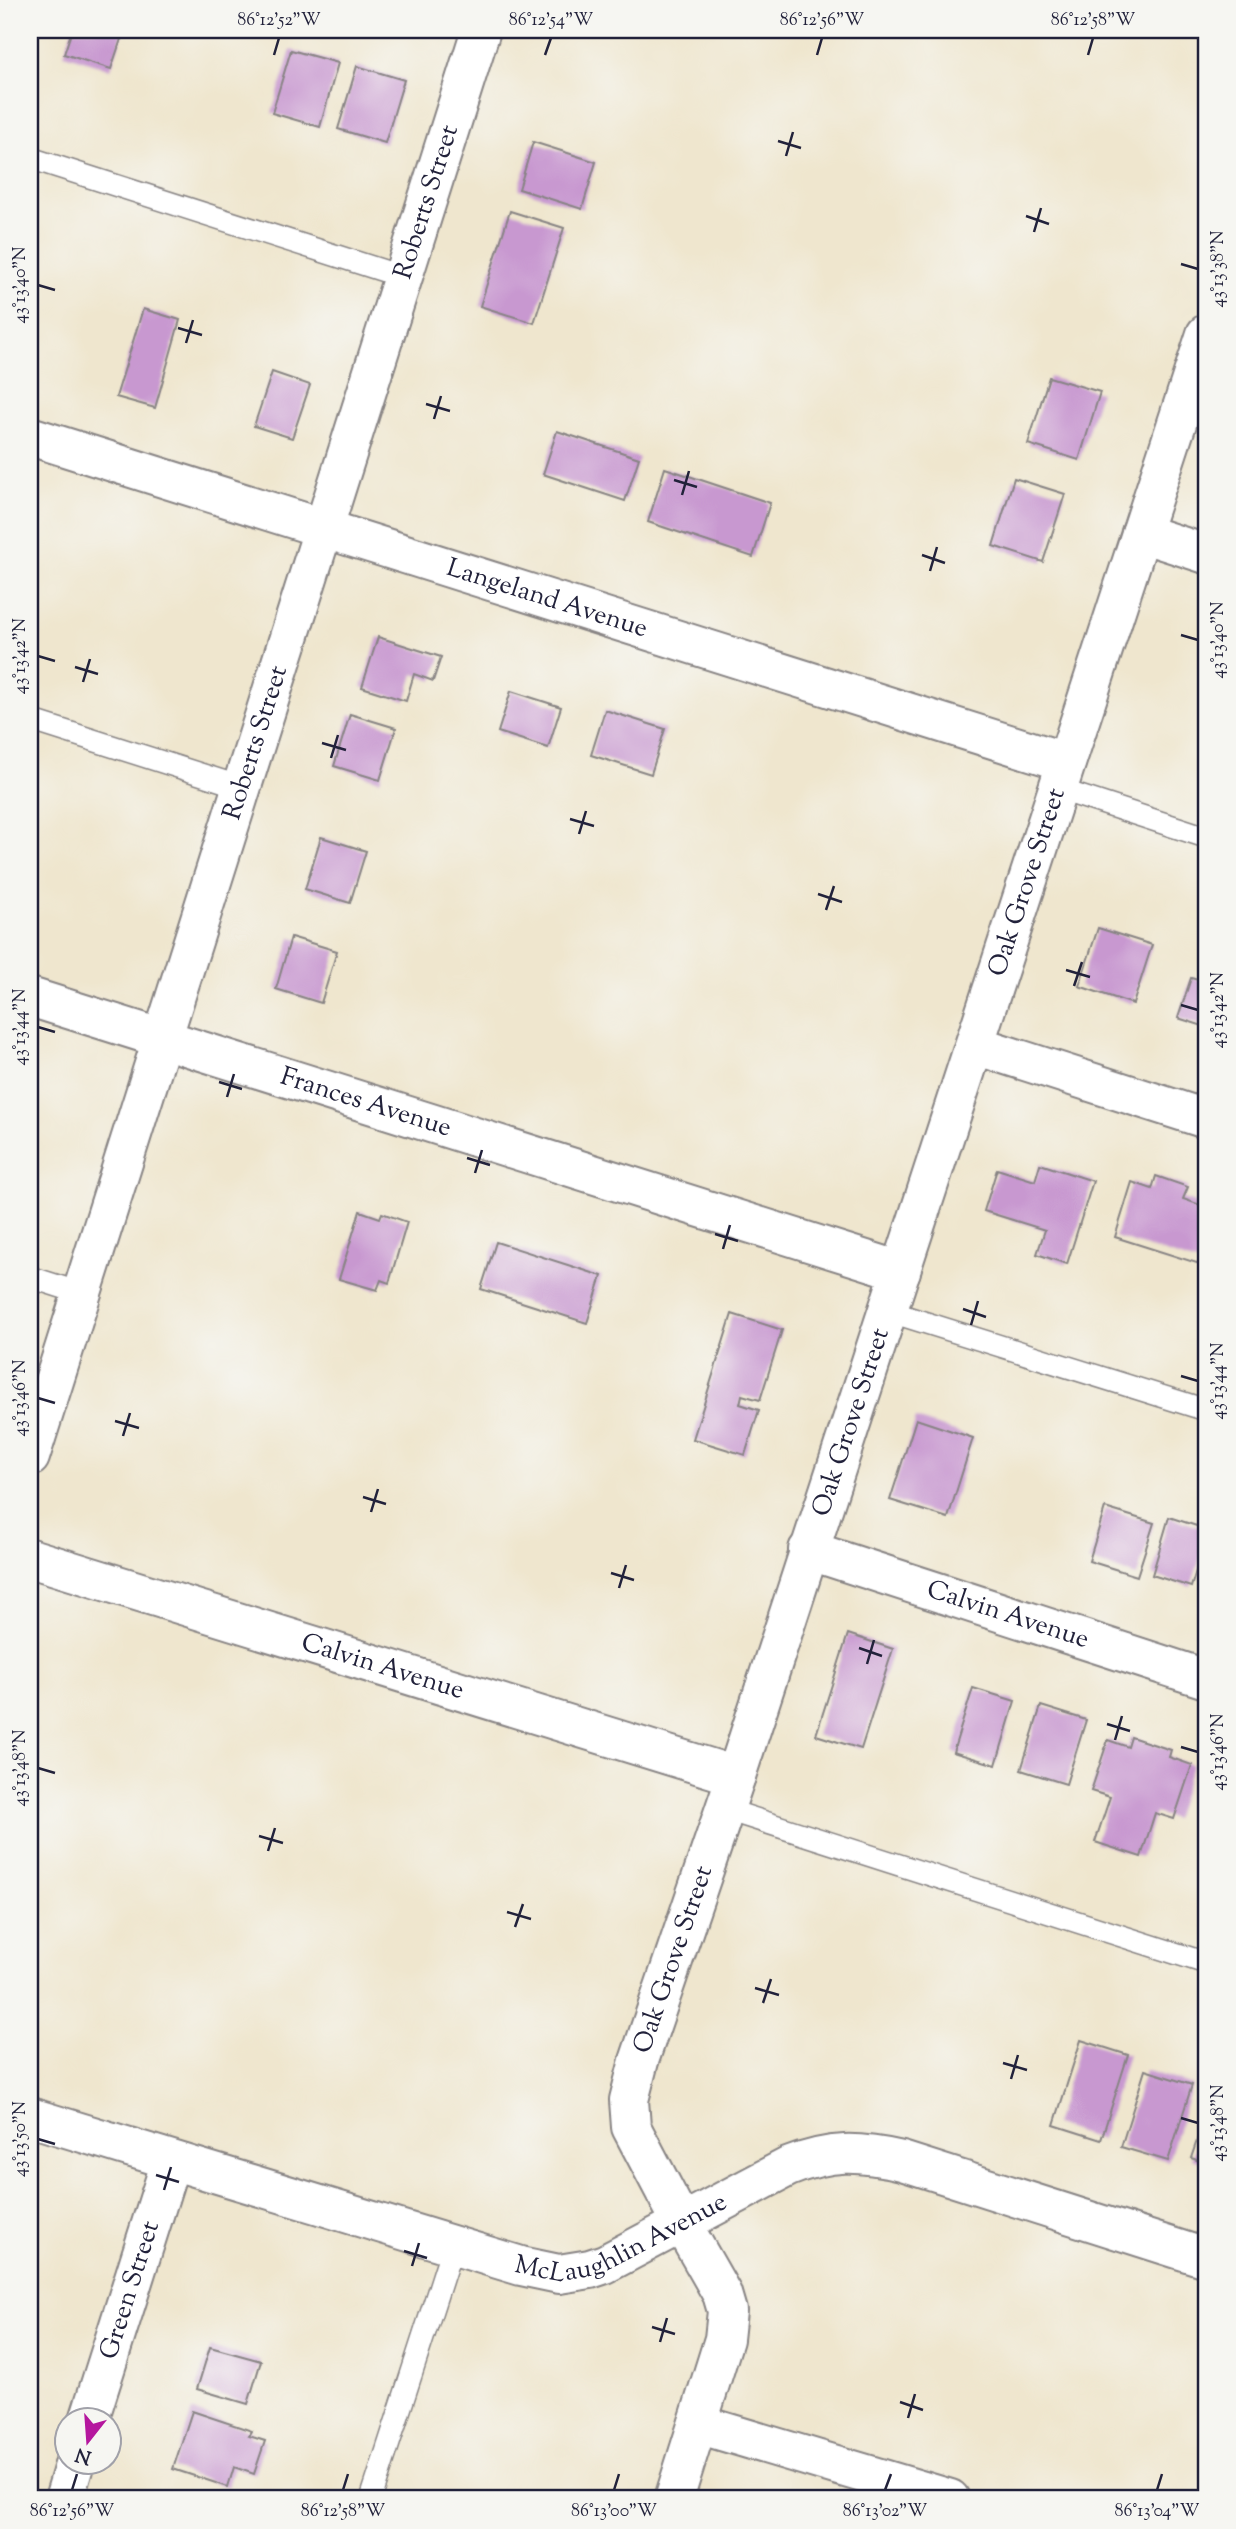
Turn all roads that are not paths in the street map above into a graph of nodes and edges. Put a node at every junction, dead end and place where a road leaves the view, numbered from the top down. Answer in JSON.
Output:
{"nodes":[{"id":1,"x":481,"y":30,"type":"edge"},
{"id":2,"x":30,"y":158,"type":"edge"},
{"id":3,"x":403,"y":277,"type":"junction"},
{"id":4,"x":1206,"y":334,"type":"edge"},
{"id":5,"x":30,"y":436,"type":"edge"},
{"id":6,"x":323,"y":528,"type":"junction"},
{"id":7,"x":1141,"y":533,"type":"junction"},
{"id":8,"x":1206,"y":554,"type":"edge"},
{"id":9,"x":30,"y":720,"type":"edge"},
{"id":10,"x":1062,"y":776,"type":"junction"},
{"id":11,"x":241,"y":787,"type":"junction"},
{"id":12,"x":1206,"y":836,"type":"edge"},
{"id":13,"x":30,"y":997,"type":"edge"},
{"id":14,"x":162,"y":1039,"type":"junction"},
{"id":15,"x":975,"y":1045,"type":"junction"},
{"id":16,"x":1206,"y":1119,"type":"edge"},
{"id":17,"x":901,"y":1271,"type":"junction"},
{"id":18,"x":30,"y":1277,"type":"edge"},
{"id":19,"x":80,"y":1293,"type":"junction"},
{"id":20,"x":888,"y":1311,"type":"junction"},
{"id":21,"x":1206,"y":1410,"type":"edge"},
{"id":22,"x":30,"y":1457,"type":"edge"},
{"id":23,"x":808,"y":1550,"type":"junction"},
{"id":24,"x":30,"y":1558,"type":"edge"},
{"id":25,"x":1206,"y":1679,"type":"edge"},
{"id":26,"x":730,"y":1792,"type":"junction"},
{"id":27,"x":1206,"y":1963,"type":"edge"},
{"id":28,"x":30,"y":2117,"type":"edge"},
{"id":29,"x":171,"y":2161,"type":"junction"},
{"id":30,"x":682,"y":2224,"type":"junction"},
{"id":31,"x":453,"y":2245,"type":"junction"},
{"id":32,"x":1206,"y":2258,"type":"edge"},
{"id":33,"x":93,"y":2406,"type":"edge"},
{"id":34,"x":698,"y":2424,"type":"junction"},
{"id":35,"x":71,"y":2476,"type":"edge"},
{"id":36,"x":64,"y":2499,"type":"edge"},
{"id":37,"x":371,"y":2499,"type":"edge"},
{"id":38,"x":674,"y":2499,"type":"edge"},
{"id":39,"x":950,"y":2499,"type":"edge"}],
"edges":[{"from":1,"to":3,"type":"street","name":"Roberts Street"},
{"from":2,"to":3,"type":"lane"},
{"from":3,"to":6,"type":"street","name":"Roberts Street"},
{"from":4,"to":7,"type":"street","name":"Oak Grove Street"},
{"from":5,"to":6,"type":"street","name":"Langeland Avenue"},
{"from":6,"to":10,"type":"street","name":"Langeland Avenue"},
{"from":6,"to":11,"type":"street","name":"Roberts Street"},
{"from":7,"to":8,"type":"street"},
{"from":7,"to":10,"type":"street","name":"Oak Grove Street"},
{"from":9,"to":11,"type":"lane"},
{"from":10,"to":12,"type":"lane"},
{"from":10,"to":15,"type":"street","name":"Oak Grove Street"},
{"from":11,"to":14,"type":"street","name":"Roberts Street"},
{"from":13,"to":14,"type":"street","name":"Frances Avenue"},
{"from":14,"to":17,"type":"street","name":"Frances Avenue"},
{"from":14,"to":19,"type":"street","name":"Roberts Street"},
{"from":15,"to":16,"type":"street"},
{"from":15,"to":17,"type":"street","name":"Oak Grove Street"},
{"from":17,"to":20,"type":"street","name":"Oak Grove Street"},
{"from":18,"to":19,"type":"lane"},
{"from":19,"to":22,"type":"street","name":"Roberts Street"},
{"from":20,"to":21,"type":"lane"},
{"from":20,"to":23,"type":"street","name":"Oak Grove Street"},
{"from":23,"to":25,"type":"street","name":"Calvin Avenue"},
{"from":23,"to":26,"type":"street","name":"Oak Grove Street"},
{"from":24,"to":26,"type":"street","name":"Calvin Avenue"},
{"from":26,"to":27,"type":"lane"},
{"from":26,"to":30,"type":"street","name":"Oak Grove Street"},
{"from":28,"to":29,"type":"street","name":"McLaughlin Avenue"},
{"from":29,"to":31,"type":"street","name":"McLaughlin Avenue"},
{"from":29,"to":33,"type":"street","name":"Green Street"},
{"from":30,"to":31,"type":"street","name":"McLaughlin Avenue"},
{"from":30,"to":32,"type":"street","name":"McLaughlin Avenue"},
{"from":30,"to":34,"type":"street","name":"Oak Grove Street"},
{"from":31,"to":37,"type":"lane"},
{"from":34,"to":38,"type":"street","name":"Oak Grove Street"},
{"from":34,"to":39,"type":"street"},
{"from":35,"to":36,"type":"street"}]}
